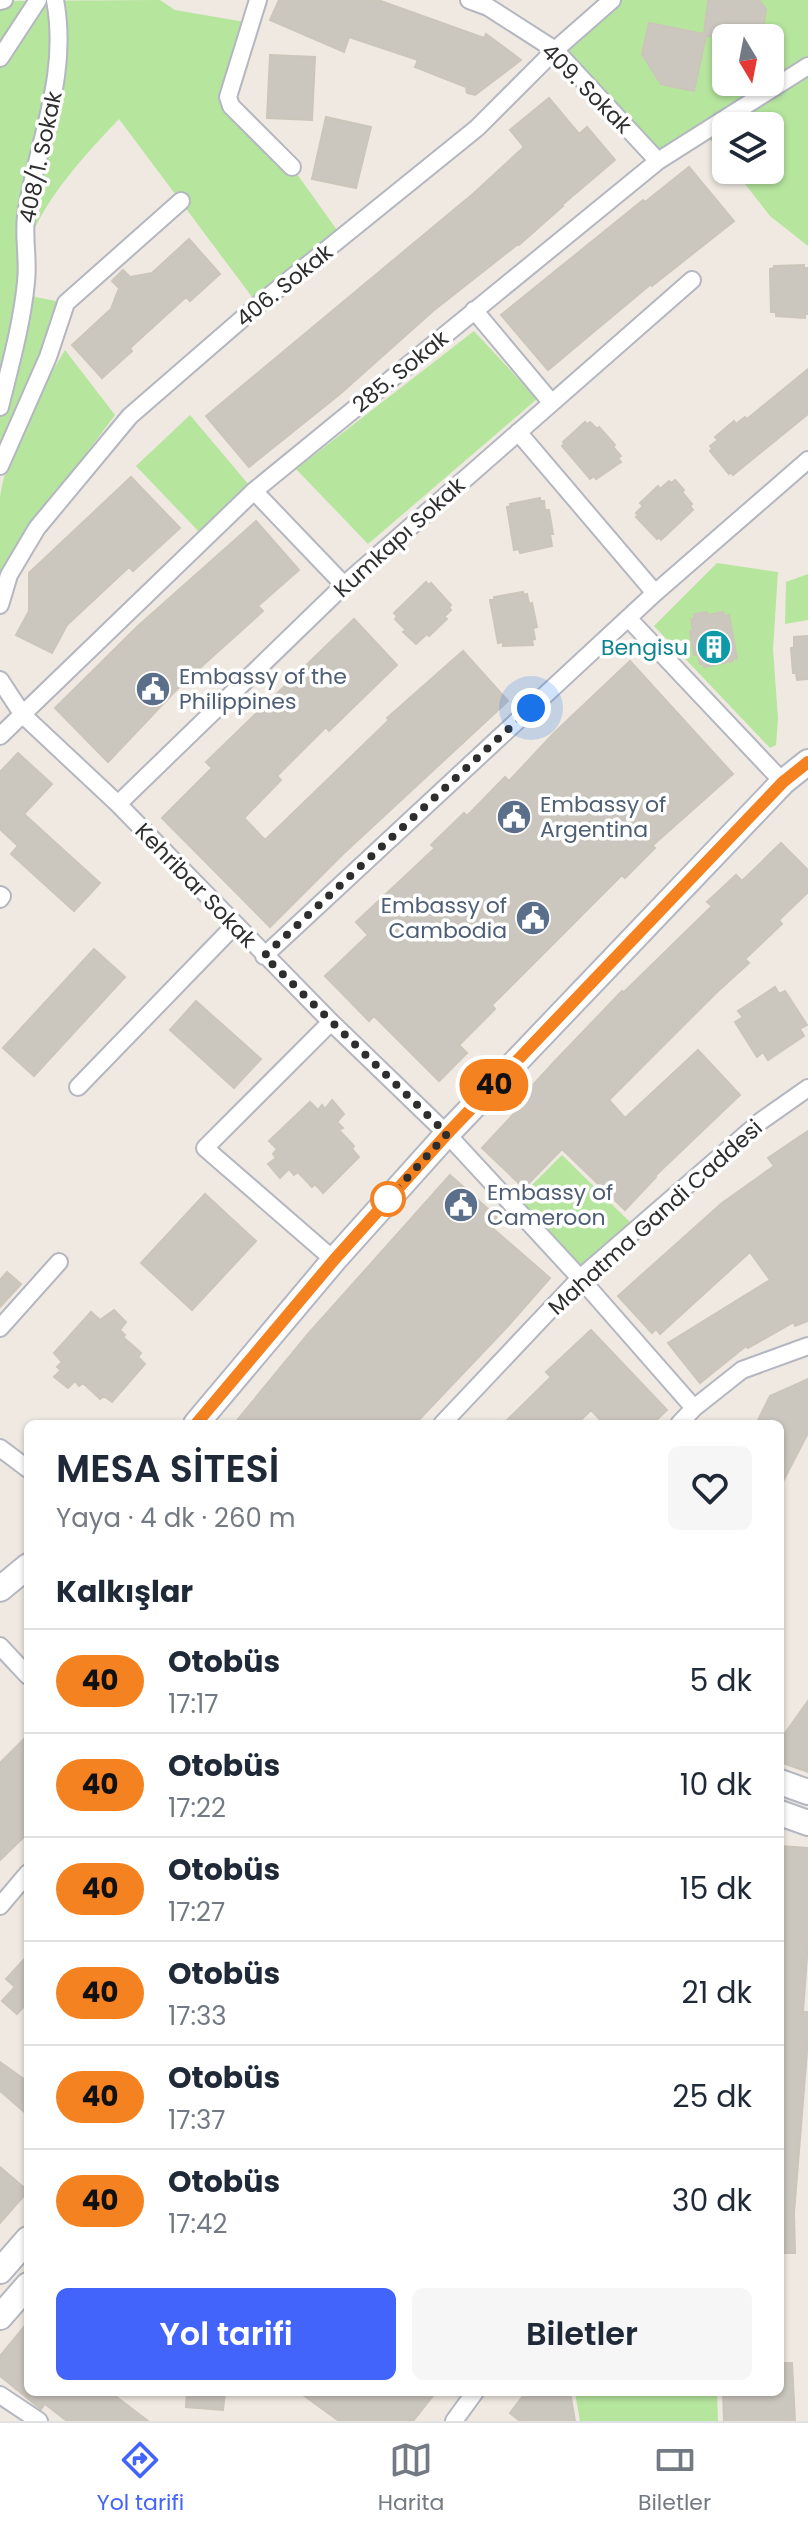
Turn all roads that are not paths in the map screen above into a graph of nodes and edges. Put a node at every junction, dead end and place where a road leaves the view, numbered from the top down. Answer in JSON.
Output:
{"nodes":[{"id":1,"x":38,"y":0,"type":"edge"},
{"id":2,"x":55,"y":0,"type":"edge"},
{"id":3,"x":258,"y":0,"type":"edge"},
{"id":4,"x":469,"y":0,"type":"edge"},
{"id":5,"x":612,"y":0,"type":"edge"},
{"id":6,"x":555,"y":50,"type":"junction"},
{"id":7,"x":0,"y":58,"type":"edge"},
{"id":8,"x":808,"y":66,"type":"edge"},
{"id":9,"x":658,"y":161,"type":"junction"},
{"id":10,"x":292,"y":167,"type":"dead end"},
{"id":11,"x":181,"y":201,"type":"dead end"},
{"id":12,"x":692,"y":280,"type":"dead end"},
{"id":13,"x":474,"y":310,"type":"junction"},
{"id":14,"x":551,"y":402,"type":"junction"},
{"id":15,"x":0,"y":407,"type":"edge"},
{"id":16,"x":518,"y":432,"type":"junction"},
{"id":17,"x":808,"y":460,"type":"edge"},
{"id":18,"x":0,"y":466,"type":"edge"},
{"id":19,"x":254,"y":491,"type":"junction"},
{"id":20,"x":344,"y":585,"type":"junction"},
{"id":21,"x":655,"y":593,"type":"junction"},
{"id":22,"x":0,"y":605,"type":"edge"},
{"id":23,"x":628,"y":618,"type":"junction"},
{"id":24,"x":0,"y":680,"type":"edge"},
{"id":25,"x":23,"y":715,"type":"junction"},
{"id":26,"x":0,"y":736,"type":"edge"},
{"id":27,"x":808,"y":762,"type":"edge"},
{"id":28,"x":783,"y":782,"type":"junction"},
{"id":29,"x":118,"y":804,"type":"junction"},
{"id":30,"x":235,"y":925,"type":"junction"},
{"id":31,"x":264,"y":956,"type":"junction"},
{"id":32,"x":331,"y":1022,"type":"junction"},
{"id":33,"x":78,"y":1087,"type":"dead end"},
{"id":34,"x":808,"y":1088,"type":"edge"},
{"id":35,"x":447,"y":1134,"type":"junction"},
{"id":36,"x":334,"y":1260,"type":"junction"},
{"id":37,"x":59,"y":1262,"type":"dead end"},
{"id":38,"x":580,"y":1278,"type":"junction"},
{"id":39,"x":0,"y":1328,"type":"edge"},
{"id":40,"x":808,"y":1346,"type":"edge"},
{"id":41,"x":694,"y":1408,"type":"junction"},
{"id":42,"x":199,"y":1420,"type":"edge"},
{"id":43,"x":446,"y":1420,"type":"edge"},
{"id":44,"x":683,"y":1420,"type":"edge"},
{"id":45,"x":0,"y":1448,"type":"edge"},
{"id":46,"x":24,"y":1466,"type":"edge"},
{"id":47,"x":24,"y":1569,"type":"edge"},
{"id":48,"x":0,"y":1589,"type":"edge"},
{"id":49,"x":0,"y":1646,"type":"edge"},
{"id":50,"x":24,"y":1672,"type":"edge"},
{"id":51,"x":784,"y":1783,"type":"edge"},
{"id":52,"x":808,"y":1792,"type":"edge"},
{"id":53,"x":784,"y":1814,"type":"edge"},
{"id":54,"x":808,"y":1823,"type":"edge"},
{"id":55,"x":24,"y":1878,"type":"edge"},
{"id":56,"x":0,"y":1906,"type":"edge"},
{"id":57,"x":24,"y":2244,"type":"edge"},
{"id":58,"x":0,"y":2271,"type":"edge"},
{"id":59,"x":24,"y":2290,"type":"edge"},
{"id":60,"x":0,"y":2317,"type":"edge"},
{"id":61,"x":0,"y":2395,"type":"edge"},
{"id":62,"x":472,"y":2396,"type":"edge"},
{"id":63,"x":39,"y":2421,"type":"edge"},
{"id":64,"x":454,"y":2421,"type":"edge"}],
"edges":[{"from":1,"to":7,"type":"street"},
{"from":2,"to":15,"type":"street","name":"408/1. Sokak"},
{"from":3,"to":10,"type":"street"},
{"from":4,"to":6,"type":"street","name":"409. Sokak"},
{"from":5,"to":6,"type":"street","name":"406. Sokak"},
{"from":6,"to":9,"type":"street","name":"409. Sokak"},
{"from":6,"to":22,"type":"street","name":"406. Sokak"},
{"from":8,"to":9,"type":"street","name":"285. Sokak"},
{"from":9,"to":13,"type":"street","name":"285. Sokak"},
{"from":11,"to":18,"type":"street"},
{"from":12,"to":14,"type":"street","name":"Kumkapı Sokak"},
{"from":13,"to":14,"type":"street"},
{"from":13,"to":19,"type":"street","name":"285. Sokak"},
{"from":14,"to":16,"type":"street","name":"Kumkapı Sokak"},
{"from":16,"to":20,"type":"street","name":"Kumkapı Sokak"},
{"from":16,"to":21,"type":"street"},
{"from":17,"to":21,"type":"street"},
{"from":19,"to":20,"type":"street"},
{"from":19,"to":25,"type":"street","name":"285. Sokak"},
{"from":20,"to":29,"type":"street","name":"Kumkapı Sokak"},
{"from":21,"to":23,"type":"street"},
{"from":23,"to":28,"type":"street"},
{"from":23,"to":31,"type":"street"},
{"from":24,"to":25,"type":"street","name":"Kehribar Sokak"},
{"from":25,"to":26,"type":"street","name":"285. Sokak"},
{"from":25,"to":29,"type":"street","name":"Kehribar Sokak"},
{"from":27,"to":28,"type":"street"},
{"from":28,"to":35,"type":"street"},
{"from":29,"to":30,"type":"street","name":"Kehribar Sokak"},
{"from":30,"to":31,"type":"street","name":"Kehribar Sokak"},
{"from":30,"to":33,"type":"street"},
{"from":31,"to":32,"type":"street","name":"Kehribar Sokak"},
{"from":32,"to":35,"type":"street","name":"Kehribar Sokak"},
{"from":32,"to":36,"type":"street"},
{"from":34,"to":38,"type":"street","name":"Mahatma Gandi Caddesi"},
{"from":35,"to":36,"type":"street"},
{"from":35,"to":38,"type":"street","name":"Kehribar Sokak"},
{"from":36,"to":42,"type":"street"},
{"from":37,"to":39,"type":"street"},
{"from":38,"to":41,"type":"street","name":"Kehribar Sokak"},
{"from":38,"to":43,"type":"street","name":"Mahatma Gandi Caddesi"},
{"from":40,"to":41,"type":"street"},
{"from":41,"to":44,"type":"street"},
{"from":45,"to":46,"type":"street"},
{"from":47,"to":48,"type":"street"},
{"from":49,"to":50,"type":"street"},
{"from":51,"to":52,"type":"street"},
{"from":53,"to":54,"type":"street"},
{"from":55,"to":56,"type":"street"},
{"from":57,"to":58,"type":"street"},
{"from":59,"to":60,"type":"street"},
{"from":61,"to":63,"type":"street"},
{"from":62,"to":64,"type":"street"}]}
